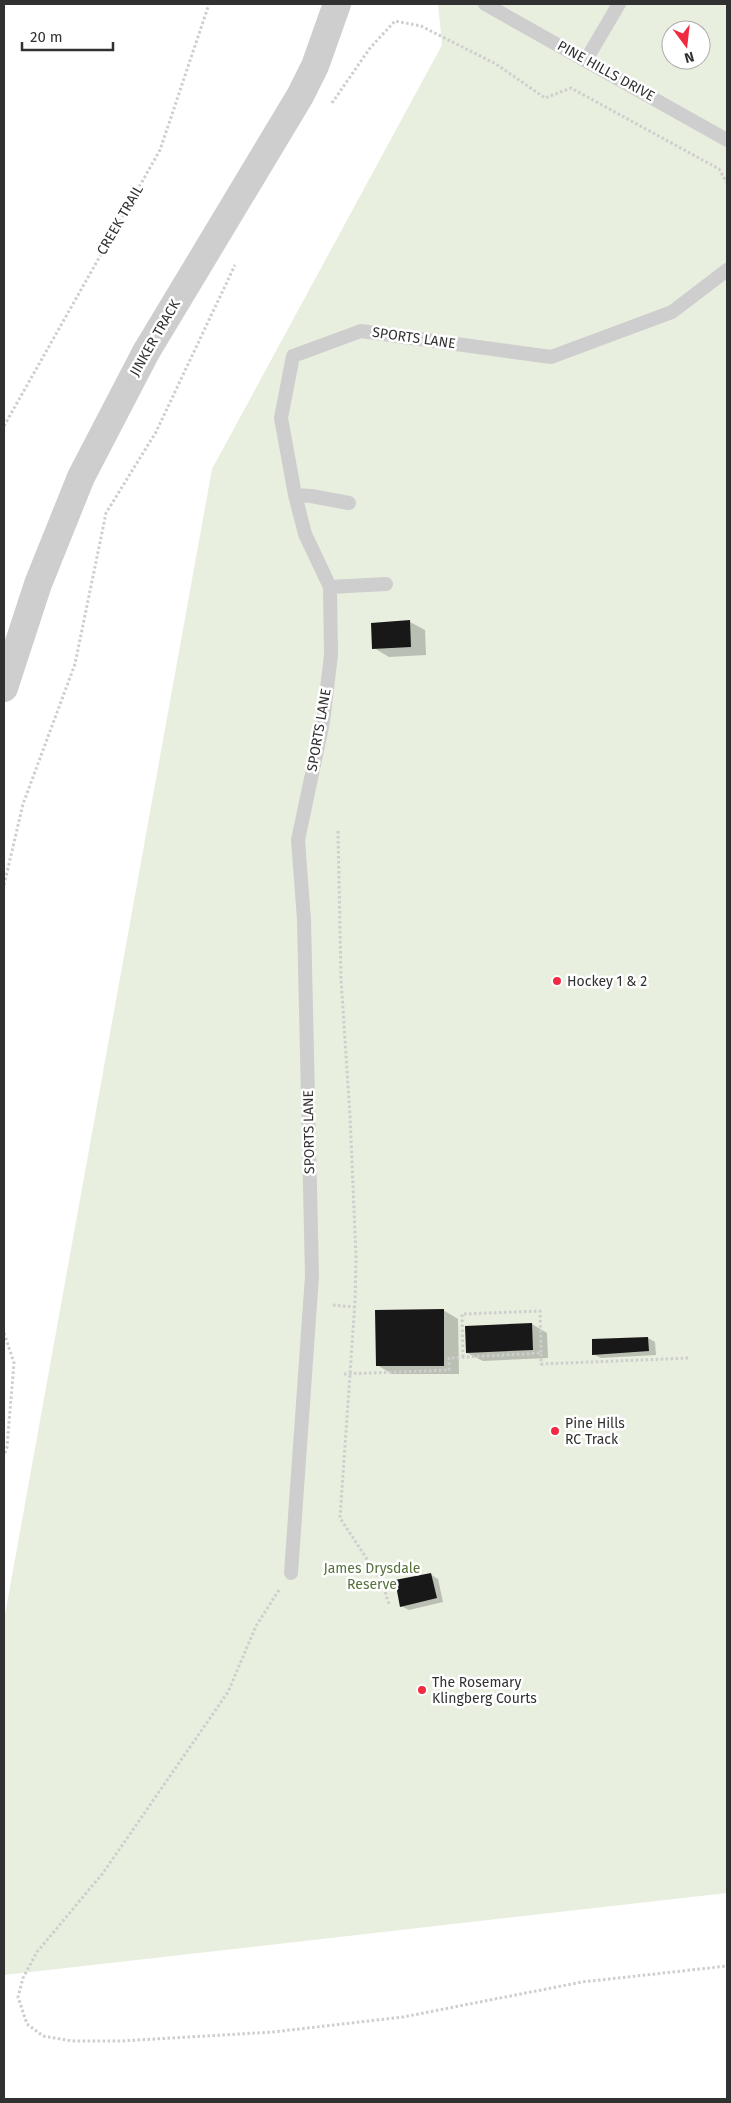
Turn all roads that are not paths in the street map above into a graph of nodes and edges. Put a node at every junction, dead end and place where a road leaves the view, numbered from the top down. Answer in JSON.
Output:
{"nodes":[{"id":1,"x":337,"y":4,"type":"edge"},
{"id":2,"x":485,"y":4,"type":"edge"},
{"id":3,"x":618,"y":4,"type":"edge"},
{"id":4,"x":586,"y":60,"type":"junction"},
{"id":5,"x":727,"y":140,"type":"edge"},
{"id":6,"x":727,"y":270,"type":"edge"},
{"id":7,"x":295,"y":495,"type":"junction"},
{"id":8,"x":349,"y":503,"type":"dead end"},
{"id":9,"x":386,"y":584,"type":"dead end"},
{"id":10,"x":330,"y":587,"type":"junction"},
{"id":11,"x":4,"y":688,"type":"edge"},
{"id":12,"x":290,"y":1573,"type":"road end"}],
"edges":[{"from":1,"to":11,"type":"street","name":"JINKER TRACK"},
{"from":2,"to":4,"type":"lane","name":"PINE HILLS DRIVE"},
{"from":3,"to":4,"type":"lane"},
{"from":4,"to":5,"type":"lane","name":"PINE HILLS DRIVE"},
{"from":6,"to":7,"type":"lane","name":"SPORTS LANE"},
{"from":7,"to":8,"type":"lane"},
{"from":7,"to":10,"type":"lane","name":"SPORTS LANE"},
{"from":9,"to":10,"type":"lane"},
{"from":10,"to":12,"type":"lane","name":"SPORTS LANE"}]}
